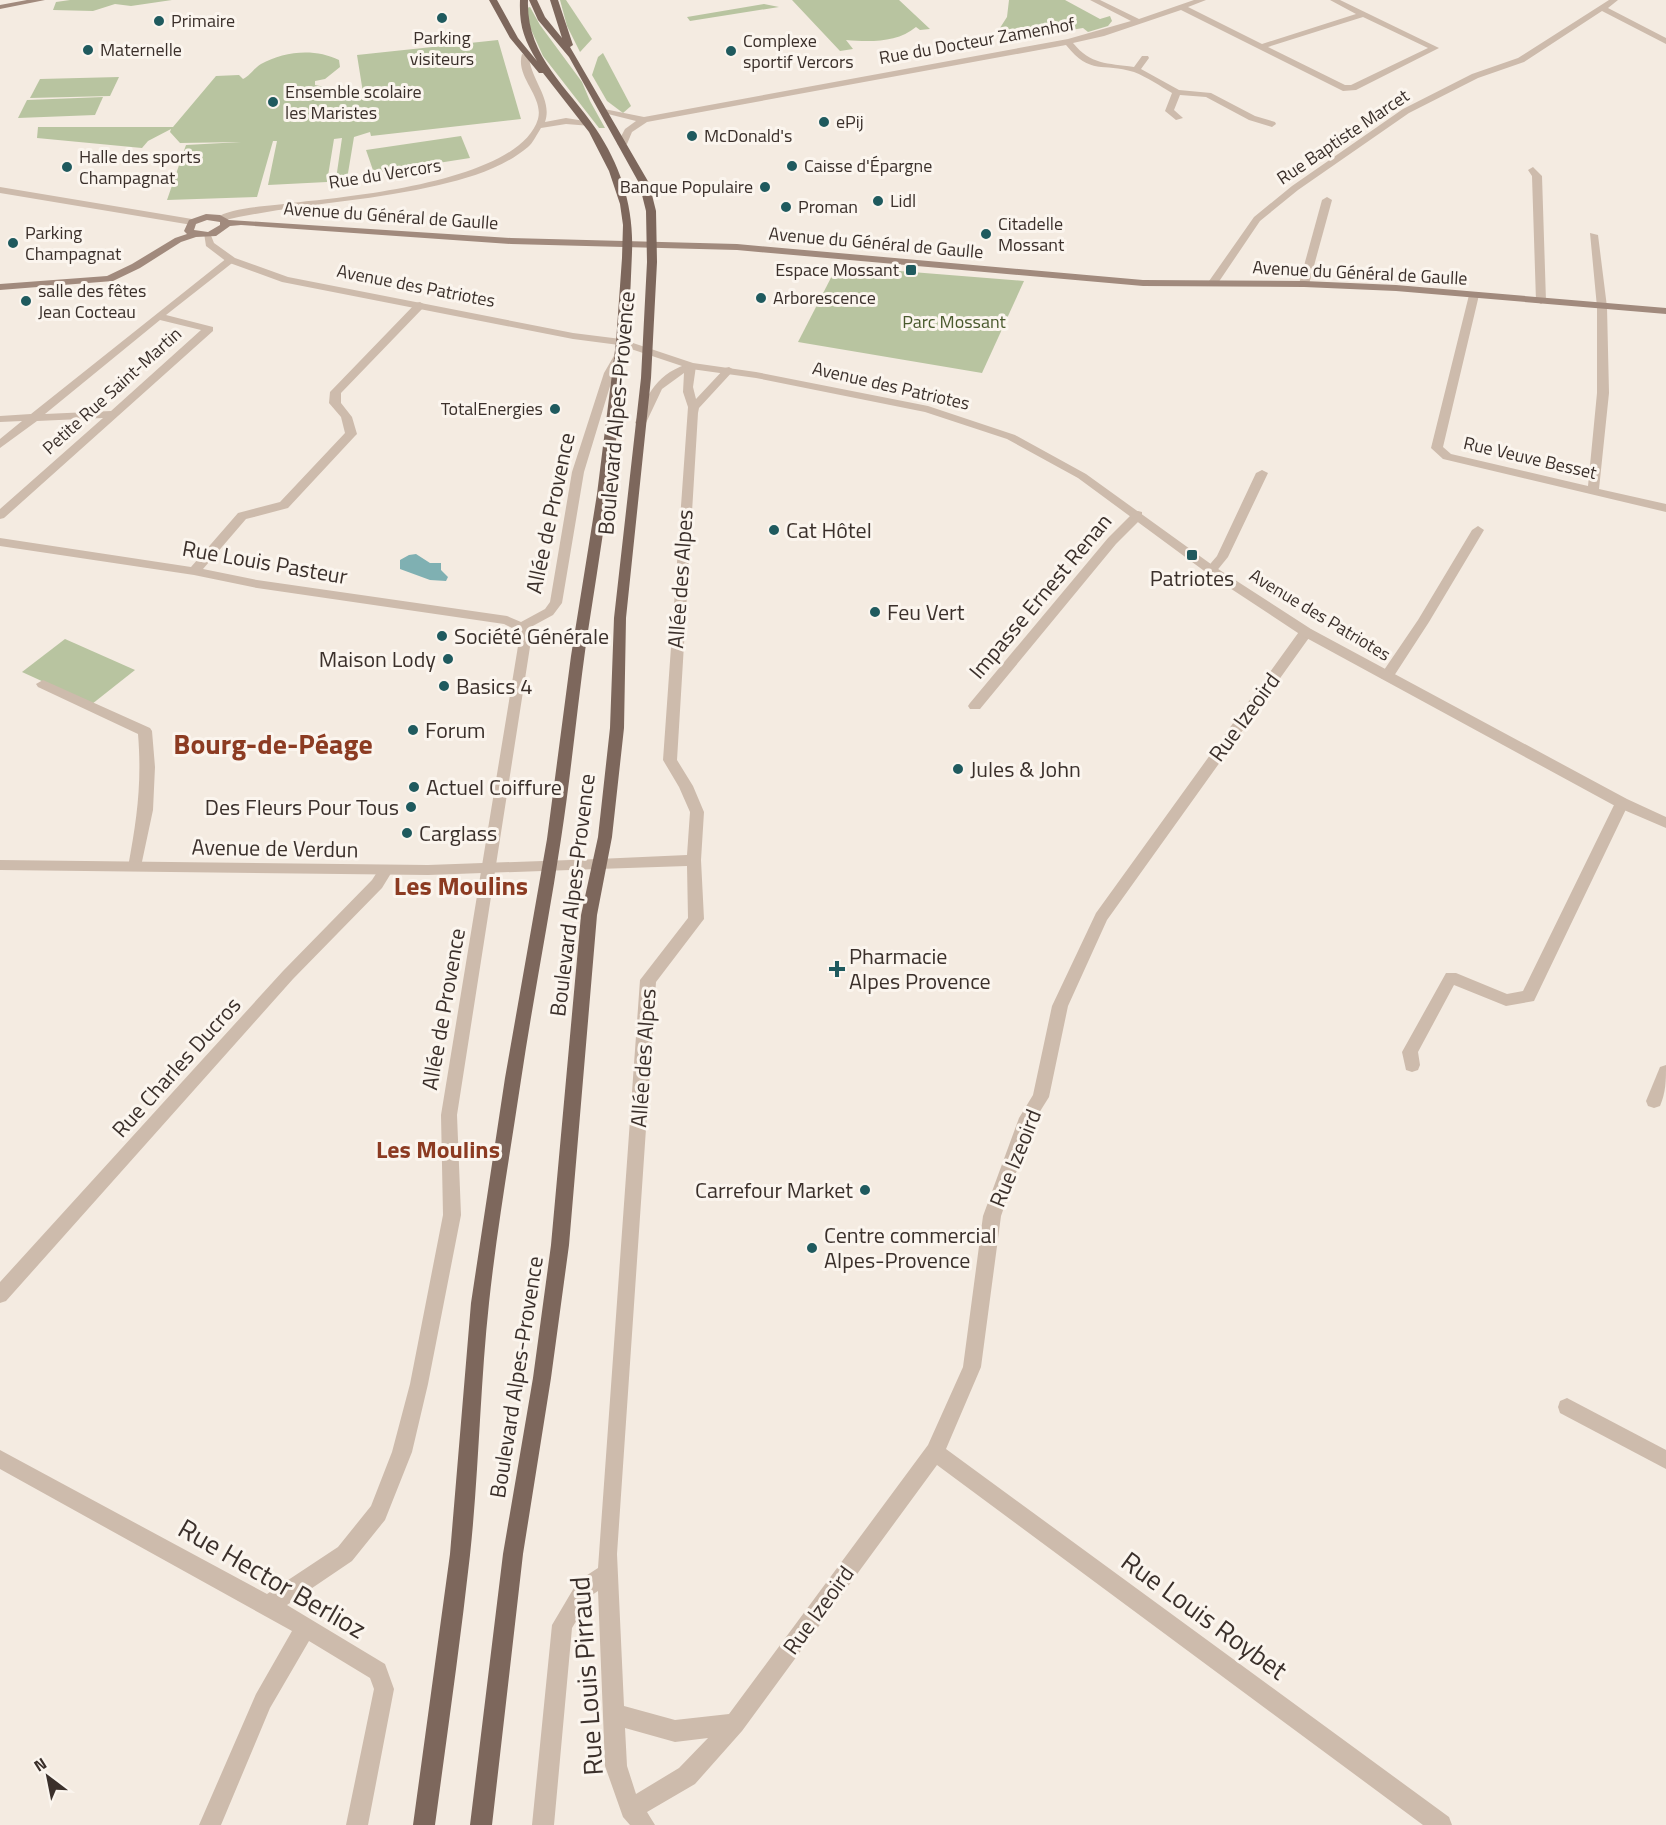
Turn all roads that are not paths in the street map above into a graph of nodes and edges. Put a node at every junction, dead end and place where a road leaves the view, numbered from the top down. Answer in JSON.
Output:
{"nodes":[{"id":1,"x":41,"y":0,"type":"edge"},
{"id":2,"x":493,"y":0,"type":"edge"},
{"id":3,"x":524,"y":0,"type":"edge"},
{"id":4,"x":533,"y":0,"type":"edge"},
{"id":5,"x":555,"y":0,"type":"edge"},
{"id":6,"x":1094,"y":0,"type":"edge"},
{"id":7,"x":1202,"y":0,"type":"edge"},
{"id":8,"x":1334,"y":0,"type":"edge"},
{"id":9,"x":1614,"y":0,"type":"edge"},
{"id":10,"x":0,"y":7,"type":"edge"},
{"id":11,"x":1180,"y":7,"type":"junction"},
{"id":12,"x":1602,"y":8,"type":"junction"},
{"id":13,"x":1364,"y":14,"type":"junction"},
{"id":14,"x":1137,"y":21,"type":"junction"},
{"id":15,"x":1666,"y":41,"type":"edge"},
{"id":16,"x":1068,"y":42,"type":"junction"},
{"id":17,"x":1261,"y":47,"type":"junction"},
{"id":18,"x":525,"y":56,"type":"junction"},
{"id":19,"x":573,"y":56,"type":"junction"},
{"id":20,"x":1145,"y":58,"type":"dead end"},
{"id":21,"x":1136,"y":70,"type":"junction"},
{"id":22,"x":551,"y":79,"type":"junction"},
{"id":23,"x":1177,"y":93,"type":"junction"},
{"id":24,"x":604,"y":112,"type":"junction"},
{"id":25,"x":1179,"y":118,"type":"dead end"},
{"id":26,"x":644,"y":120,"type":"junction"},
{"id":27,"x":588,"y":123,"type":"junction"},
{"id":28,"x":1272,"y":124,"type":"dead end"},
{"id":29,"x":539,"y":126,"type":"junction"},
{"id":30,"x":622,"y":144,"type":"junction"},
{"id":31,"x":1533,"y":170,"type":"dead end"},
{"id":32,"x":0,"y":190,"type":"edge"},
{"id":33,"x":1327,"y":200,"type":"dead end"},
{"id":34,"x":224,"y":221,"type":"junction"},
{"id":35,"x":192,"y":222,"type":"junction"},
{"id":36,"x":195,"y":234,"type":"junction"},
{"id":37,"x":207,"y":235,"type":"junction"},
{"id":38,"x":1593,"y":235,"type":"dead end"},
{"id":39,"x":628,"y":243,"type":"junction"},
{"id":40,"x":651,"y":244,"type":"junction"},
{"id":41,"x":231,"y":260,"type":"junction"},
{"id":42,"x":1212,"y":284,"type":"junction"},
{"id":43,"x":1304,"y":284,"type":"junction"},
{"id":44,"x":0,"y":287,"type":"edge"},
{"id":45,"x":1474,"y":295,"type":"junction"},
{"id":46,"x":1541,"y":301,"type":"junction"},
{"id":47,"x":420,"y":305,"type":"junction"},
{"id":48,"x":1602,"y":307,"type":"junction"},
{"id":49,"x":1666,"y":311,"type":"edge"},
{"id":50,"x":158,"y":316,"type":"junction"},
{"id":51,"x":621,"y":342,"type":"junction"},
{"id":52,"x":648,"y":352,"type":"junction"},
{"id":53,"x":619,"y":356,"type":"junction"},
{"id":54,"x":691,"y":366,"type":"junction"},
{"id":55,"x":729,"y":370,"type":"junction"},
{"id":56,"x":693,"y":407,"type":"junction"},
{"id":57,"x":112,"y":414,"type":"junction"},
{"id":58,"x":33,"y":418,"type":"junction"},
{"id":59,"x":0,"y":419,"type":"edge"},
{"id":60,"x":641,"y":425,"type":"junction"},
{"id":61,"x":0,"y":445,"type":"edge"},
{"id":62,"x":1262,"y":473,"type":"dead end"},
{"id":63,"x":1593,"y":491,"type":"junction"},
{"id":64,"x":1666,"y":508,"type":"edge"},
{"id":65,"x":0,"y":515,"type":"edge"},
{"id":66,"x":1138,"y":515,"type":"junction"},
{"id":67,"x":1478,"y":530,"type":"dead end"},
{"id":68,"x":0,"y":542,"type":"edge"},
{"id":69,"x":194,"y":570,"type":"junction"},
{"id":70,"x":1211,"y":570,"type":"junction"},
{"id":71,"x":521,"y":627,"type":"junction"},
{"id":72,"x":1306,"y":632,"type":"junction"},
{"id":73,"x":1387,"y":676,"type":"junction"},
{"id":74,"x":43,"y":684,"type":"dead end"},
{"id":75,"x":975,"y":706,"type":"dead end"},
{"id":76,"x":1622,"y":803,"type":"junction"},
{"id":77,"x":1666,"y":822,"type":"edge"},
{"id":78,"x":694,"y":860,"type":"junction"},
{"id":79,"x":598,"y":864,"type":"junction"},
{"id":80,"x":0,"y":865,"type":"edge"},
{"id":81,"x":549,"y":866,"type":"junction"},
{"id":82,"x":135,"y":867,"type":"junction"},
{"id":83,"x":489,"y":869,"type":"junction"},
{"id":84,"x":386,"y":870,"type":"junction"},
{"id":85,"x":1412,"y":1065,"type":"dead end"},
{"id":86,"x":1666,"y":1072,"type":"edge"},
{"id":87,"x":1654,"y":1101,"type":"dead end"},
{"id":88,"x":0,"y":1295,"type":"edge"},
{"id":89,"x":1567,"y":1407,"type":"dead end"},
{"id":90,"x":934,"y":1452,"type":"junction"},
{"id":91,"x":0,"y":1459,"type":"edge"},
{"id":92,"x":1666,"y":1460,"type":"edge"},
{"id":93,"x":608,"y":1564,"type":"junction"},
{"id":94,"x":268,"y":1605,"type":"junction"},
{"id":95,"x":305,"y":1629,"type":"junction"},
{"id":96,"x":614,"y":1714,"type":"junction"},
{"id":97,"x":735,"y":1724,"type":"junction"},
{"id":98,"x":638,"y":1817,"type":"edge"},
{"id":99,"x":210,"y":1825,"type":"edge"},
{"id":100,"x":357,"y":1825,"type":"edge"},
{"id":101,"x":424,"y":1825,"type":"edge"},
{"id":102,"x":481,"y":1825,"type":"edge"},
{"id":103,"x":543,"y":1825,"type":"edge"},
{"id":104,"x":1440,"y":1825,"type":"edge"}],
"edges":[{"from":1,"to":10,"type":"main road"},
{"from":2,"to":18,"type":"main road"},
{"from":3,"to":22,"type":"main road","name":"Boulevard Alpes-Provence"},
{"from":4,"to":19,"type":"main road","name":"Boulevard Alpes-Provence"},
{"from":5,"to":19,"type":"main road"},
{"from":6,"to":14,"type":"street"},
{"from":7,"to":11,"type":"street","name":"Rue du Docteur Zamenhof"},
{"from":8,"to":13,"type":"street"},
{"from":9,"to":12,"type":"street","name":"Rue Baptiste Marcet"},
{"from":11,"to":14,"type":"street","name":"Rue du Docteur Zamenhof"},
{"from":11,"to":17,"type":"street"},
{"from":12,"to":15,"type":"street"},
{"from":12,"to":42,"type":"street","name":"Rue Baptiste Marcet"},
{"from":13,"to":17,"type":"street"},
{"from":13,"to":17,"type":"street"},
{"from":14,"to":16,"type":"street","name":"Rue du Docteur Zamenhof"},
{"from":16,"to":21,"type":"street"},
{"from":16,"to":26,"type":"street","name":"Rue du Docteur Zamenhof"},
{"from":18,"to":22,"type":"main road"},
{"from":18,"to":29,"type":"street"},
{"from":19,"to":24,"type":"main road","name":"Boulevard Alpes-Provence"},
{"from":20,"to":21,"type":"street"},
{"from":21,"to":23,"type":"street"},
{"from":22,"to":27,"type":"main road","name":"Boulevard Alpes-Provence"},
{"from":23,"to":25,"type":"street"},
{"from":23,"to":28,"type":"street"},
{"from":24,"to":26,"type":"street","name":"Rue du Docteur Zamenhof"},
{"from":24,"to":30,"type":"main road","name":"Boulevard Alpes-Provence"},
{"from":26,"to":30,"type":"street"},
{"from":27,"to":29,"type":"street"},
{"from":27,"to":39,"type":"main road","name":"Boulevard Alpes-Provence"},
{"from":29,"to":34,"type":"street","name":"Rue du Vercors"},
{"from":30,"to":40,"type":"main road","name":"Boulevard Alpes-Provence"},
{"from":31,"to":46,"type":"street"},
{"from":32,"to":35,"type":"street"},
{"from":33,"to":43,"type":"street"},
{"from":34,"to":35,"type":"main road","name":"Avenue du Général de Gaulle"},
{"from":34,"to":37,"type":"main road"},
{"from":34,"to":39,"type":"main road","name":"Avenue du Général de Gaulle"},
{"from":35,"to":36,"type":"main road"},
{"from":36,"to":37,"type":"main road"},
{"from":36,"to":44,"type":"main road"},
{"from":37,"to":41,"type":"street","name":"Avenue des Patriotes"},
{"from":38,"to":48,"type":"street"},
{"from":39,"to":40,"type":"main road","name":"Avenue du Général de Gaulle"},
{"from":39,"to":51,"type":"main road","name":"Boulevard Alpes-Provence"},
{"from":40,"to":42,"type":"main road","name":"Avenue du Général de Gaulle"},
{"from":40,"to":52,"type":"main road","name":"Boulevard Alpes-Provence"},
{"from":41,"to":47,"type":"street","name":"Avenue des Patriotes"},
{"from":41,"to":50,"type":"street"},
{"from":42,"to":43,"type":"main road","name":"Avenue du Général de Gaulle"},
{"from":43,"to":45,"type":"main road","name":"Avenue du Général de Gaulle"},
{"from":45,"to":46,"type":"main road","name":"Avenue du Général de Gaulle"},
{"from":45,"to":63,"type":"street","name":"Rue Veuve Besset"},
{"from":46,"to":48,"type":"main road","name":"Avenue du Général de Gaulle"},
{"from":47,"to":51,"type":"street","name":"Avenue des Patriotes"},
{"from":47,"to":69,"type":"street"},
{"from":48,"to":49,"type":"main road","name":"Avenue du Général de Gaulle"},
{"from":48,"to":63,"type":"street"},
{"from":50,"to":57,"type":"street","name":"Petite Rue Saint-Martin"},
{"from":50,"to":58,"type":"street"},
{"from":51,"to":52,"type":"street","name":"Avenue des Patriotes"},
{"from":51,"to":53,"type":"main road","name":"Boulevard Alpes-Provence"},
{"from":52,"to":54,"type":"street","name":"Avenue des Patriotes"},
{"from":52,"to":60,"type":"main road","name":"Boulevard Alpes-Provence"},
{"from":53,"to":71,"type":"street","name":"Allée de Provence"},
{"from":53,"to":81,"type":"main road","name":"Boulevard Alpes-Provence"},
{"from":54,"to":55,"type":"street","name":"Avenue des Patriotes"},
{"from":54,"to":56,"type":"street","name":"Allée des Alpes"},
{"from":54,"to":60,"type":"street"},
{"from":55,"to":56,"type":"street"},
{"from":55,"to":66,"type":"street","name":"Avenue des Patriotes"},
{"from":56,"to":78,"type":"street","name":"Allée des Alpes"},
{"from":57,"to":58,"type":"street"},
{"from":57,"to":65,"type":"street","name":"Petite Rue Saint-Martin"},
{"from":58,"to":59,"type":"street"},
{"from":58,"to":61,"type":"street"},
{"from":60,"to":79,"type":"main road","name":"Boulevard Alpes-Provence"},
{"from":62,"to":70,"type":"street"},
{"from":63,"to":64,"type":"street","name":"Rue Veuve Besset"},
{"from":66,"to":70,"type":"street","name":"Avenue des Patriotes"},
{"from":66,"to":75,"type":"street","name":"Impasse Ernest Renan"},
{"from":67,"to":73,"type":"street"},
{"from":68,"to":69,"type":"street","name":"Rue Louis Pasteur"},
{"from":69,"to":71,"type":"street","name":"Rue Louis Pasteur"},
{"from":70,"to":72,"type":"street","name":"Avenue des Patriotes"},
{"from":71,"to":83,"type":"street","name":"Allée de Provence"},
{"from":72,"to":73,"type":"street","name":"Avenue des Patriotes"},
{"from":72,"to":90,"type":"street","name":"Rue Izeoird"},
{"from":73,"to":76,"type":"street","name":"Avenue des Patriotes"},
{"from":74,"to":82,"type":"street"},
{"from":76,"to":77,"type":"street","name":"Avenue des Patriotes"},
{"from":76,"to":85,"type":"street"},
{"from":78,"to":79,"type":"street"},
{"from":78,"to":93,"type":"street","name":"Allée des Alpes"},
{"from":79,"to":81,"type":"street","name":"Avenue de Verdun"},
{"from":79,"to":102,"type":"main road","name":"Boulevard Alpes-Provence"},
{"from":80,"to":82,"type":"street","name":"Avenue de Verdun"},
{"from":81,"to":83,"type":"street","name":"Avenue de Verdun"},
{"from":81,"to":101,"type":"main road","name":"Boulevard Alpes-Provence"},
{"from":82,"to":84,"type":"street","name":"Avenue de Verdun"},
{"from":83,"to":84,"type":"street","name":"Avenue de Verdun"},
{"from":83,"to":94,"type":"street","name":"Allée de Provence"},
{"from":84,"to":88,"type":"street","name":"Rue Charles Ducros"},
{"from":86,"to":87,"type":"street"},
{"from":89,"to":92,"type":"street"},
{"from":90,"to":97,"type":"street","name":"Rue Izeoird"},
{"from":90,"to":104,"type":"street","name":"Rue Louis Roybet"},
{"from":91,"to":94,"type":"street","name":"Rue Hector Berlioz"},
{"from":93,"to":96,"type":"street","name":"Rue Louis Pirraud"},
{"from":93,"to":103,"type":"street"},
{"from":94,"to":95,"type":"street","name":"Rue Hector Berlioz"},
{"from":95,"to":99,"type":"street"},
{"from":95,"to":100,"type":"street","name":"Rue Hector Berlioz"},
{"from":96,"to":97,"type":"street"},
{"from":96,"to":98,"type":"street","name":"Rue Louis Pirraud"},
{"from":97,"to":98,"type":"street","name":"Rue Izeoird"}]}
